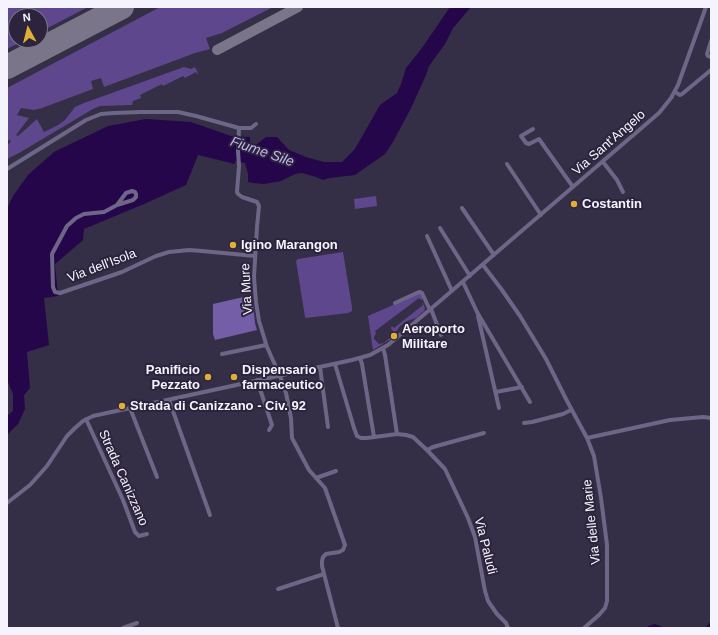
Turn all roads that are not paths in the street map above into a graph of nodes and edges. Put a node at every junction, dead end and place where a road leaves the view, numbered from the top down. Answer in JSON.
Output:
{"nodes":[{"id":1,"x":706,"y":7,"type":"edge"},
{"id":2,"x":711,"y":41,"type":"edge"},
{"id":3,"x":711,"y":57,"type":"edge"},
{"id":4,"x":711,"y":70,"type":"edge"},
{"id":5,"x":675,"y":92,"type":"junction"},
{"id":6,"x":256,"y":124,"type":"dead end"},
{"id":7,"x":239,"y":128,"type":"junction"},
{"id":8,"x":533,"y":129,"type":"dead end"},
{"id":9,"x":603,"y":162,"type":"junction"},
{"id":10,"x":507,"y":164,"type":"dead end"},
{"id":11,"x":7,"y":169,"type":"edge"},
{"id":12,"x":573,"y":188,"type":"junction"},
{"id":13,"x":623,"y":192,"type":"dead end"},
{"id":14,"x":117,"y":205,"type":"junction"},
{"id":15,"x":462,"y":208,"type":"dead end"},
{"id":16,"x":541,"y":215,"type":"junction"},
{"id":17,"x":440,"y":228,"type":"dead end"},
{"id":18,"x":427,"y":236,"type":"dead end"},
{"id":19,"x":494,"y":255,"type":"junction"},
{"id":20,"x":255,"y":256,"type":"junction"},
{"id":21,"x":483,"y":265,"type":"junction"},
{"id":22,"x":470,"y":276,"type":"junction"},
{"id":23,"x":462,"y":282,"type":"junction"},
{"id":24,"x":452,"y":291,"type":"junction"},
{"id":25,"x":395,"y":303,"type":"dead end"},
{"id":26,"x":431,"y":309,"type":"junction"},
{"id":27,"x":477,"y":312,"type":"junction"},
{"id":28,"x":442,"y":335,"type":"dead end"},
{"id":29,"x":266,"y":345,"type":"junction"},
{"id":30,"x":383,"y":348,"type":"junction"},
{"id":31,"x":222,"y":354,"type":"dead end"},
{"id":32,"x":360,"y":358,"type":"junction"},
{"id":33,"x":335,"y":364,"type":"junction"},
{"id":34,"x":320,"y":367,"type":"junction"},
{"id":35,"x":280,"y":376,"type":"junction"},
{"id":36,"x":257,"y":380,"type":"junction"},
{"id":37,"x":522,"y":387,"type":"junction"},
{"id":38,"x":496,"y":392,"type":"junction"},
{"id":39,"x":169,"y":400,"type":"junction"},
{"id":40,"x":530,"y":402,"type":"dead end"},
{"id":41,"x":130,"y":408,"type":"junction"},
{"id":42,"x":499,"y":408,"type":"dead end"},
{"id":43,"x":571,"y":410,"type":"junction"},
{"id":44,"x":711,"y":418,"type":"edge"},
{"id":45,"x":86,"y":419,"type":"junction"},
{"id":46,"x":524,"y":423,"type":"dead end"},
{"id":47,"x":328,"y":427,"type":"dead end"},
{"id":48,"x":269,"y":430,"type":"dead end"},
{"id":49,"x":484,"y":433,"type":"dead end"},
{"id":50,"x":398,"y":434,"type":"junction"},
{"id":51,"x":374,"y":437,"type":"junction"},
{"id":52,"x":587,"y":438,"type":"junction"},
{"id":53,"x":427,"y":450,"type":"junction"},
{"id":54,"x":336,"y":471,"type":"dead end"},
{"id":55,"x":157,"y":477,"type":"dead end"},
{"id":56,"x":316,"y":478,"type":"junction"},
{"id":57,"x":7,"y":503,"type":"edge"},
{"id":58,"x":210,"y":515,"type":"dead end"},
{"id":59,"x":148,"y":534,"type":"dead end"},
{"id":60,"x":324,"y":574,"type":"junction"},
{"id":61,"x":278,"y":590,"type":"dead end"},
{"id":62,"x":137,"y":623,"type":"dead end"},
{"id":63,"x":124,"y":628,"type":"edge"},
{"id":64,"x":338,"y":628,"type":"edge"},
{"id":65,"x":508,"y":628,"type":"edge"},
{"id":66,"x":584,"y":628,"type":"edge"}],
"edges":[{"from":1,"to":5,"type":"street","name":"Via Sant'Angelo"},
{"from":2,"to":3,"type":"street"},
{"from":4,"to":5,"type":"street"},
{"from":5,"to":9,"type":"street","name":"Via Sant'Angelo"},
{"from":6,"to":7,"type":"street"},
{"from":7,"to":11,"type":"street"},
{"from":7,"to":20,"type":"street","name":"Via Mure"},
{"from":8,"to":12,"type":"street"},
{"from":9,"to":12,"type":"street","name":"Via Sant'Angelo"},
{"from":9,"to":13,"type":"street"},
{"from":10,"to":16,"type":"street"},
{"from":12,"to":16,"type":"street","name":"Via Sant'Angelo"},
{"from":14,"to":14,"type":"street","name":"Via dell'Isola"},
{"from":14,"to":20,"type":"street","name":"Via dell'Isola"},
{"from":15,"to":19,"type":"street"},
{"from":16,"to":19,"type":"street","name":"Via Sant'Angelo"},
{"from":17,"to":22,"type":"street"},
{"from":18,"to":24,"type":"street"},
{"from":19,"to":21,"type":"street","name":"Via Sant'Angelo"},
{"from":20,"to":29,"type":"street","name":"Via Mure"},
{"from":21,"to":22,"type":"street","name":"Strada Canizzano"},
{"from":21,"to":43,"type":"street","name":"Via delle Marie"},
{"from":22,"to":23,"type":"street","name":"Strada Canizzano"},
{"from":23,"to":24,"type":"street","name":"Strada Canizzano"},
{"from":23,"to":27,"type":"street"},
{"from":24,"to":26,"type":"street","name":"Strada Canizzano"},
{"from":25,"to":26,"type":"street"},
{"from":26,"to":28,"type":"street"},
{"from":26,"to":30,"type":"street","name":"Strada Canizzano"},
{"from":27,"to":37,"type":"street"},
{"from":27,"to":38,"type":"street"},
{"from":29,"to":31,"type":"street"},
{"from":29,"to":35,"type":"street","name":"Via Mure"},
{"from":30,"to":32,"type":"street","name":"Strada Canizzano"},
{"from":30,"to":50,"type":"street"},
{"from":32,"to":33,"type":"street","name":"Strada Canizzano"},
{"from":32,"to":51,"type":"street"},
{"from":33,"to":34,"type":"street","name":"Strada Canizzano"},
{"from":33,"to":51,"type":"street","name":"Via Paludi"},
{"from":34,"to":35,"type":"street","name":"Strada Canizzano"},
{"from":34,"to":47,"type":"street"},
{"from":35,"to":36,"type":"street","name":"Strada Canizzano"},
{"from":35,"to":56,"type":"street","name":"Via Mure"},
{"from":36,"to":39,"type":"street","name":"Strada Canizzano"},
{"from":36,"to":48,"type":"street"},
{"from":37,"to":38,"type":"street"},
{"from":37,"to":40,"type":"street"},
{"from":38,"to":42,"type":"street"},
{"from":39,"to":41,"type":"street","name":"Strada Canizzano"},
{"from":39,"to":58,"type":"street"},
{"from":41,"to":45,"type":"street","name":"Strada Canizzano"},
{"from":41,"to":55,"type":"street"},
{"from":43,"to":46,"type":"street"},
{"from":43,"to":52,"type":"street","name":"Via delle Marie"},
{"from":44,"to":52,"type":"street"},
{"from":45,"to":57,"type":"street","name":"Strada Canizzano"},
{"from":45,"to":59,"type":"street","name":"Strada Canizzano"},
{"from":49,"to":53,"type":"street"},
{"from":50,"to":51,"type":"street","name":"Via Paludi"},
{"from":50,"to":53,"type":"street","name":"Via Paludi"},
{"from":52,"to":66,"type":"street","name":"Via delle Marie"},
{"from":53,"to":65,"type":"street","name":"Via Paludi"},
{"from":54,"to":56,"type":"street"},
{"from":56,"to":60,"type":"street","name":"Via Mure"},
{"from":60,"to":61,"type":"street"},
{"from":60,"to":64,"type":"street"},
{"from":62,"to":63,"type":"street"}]}
